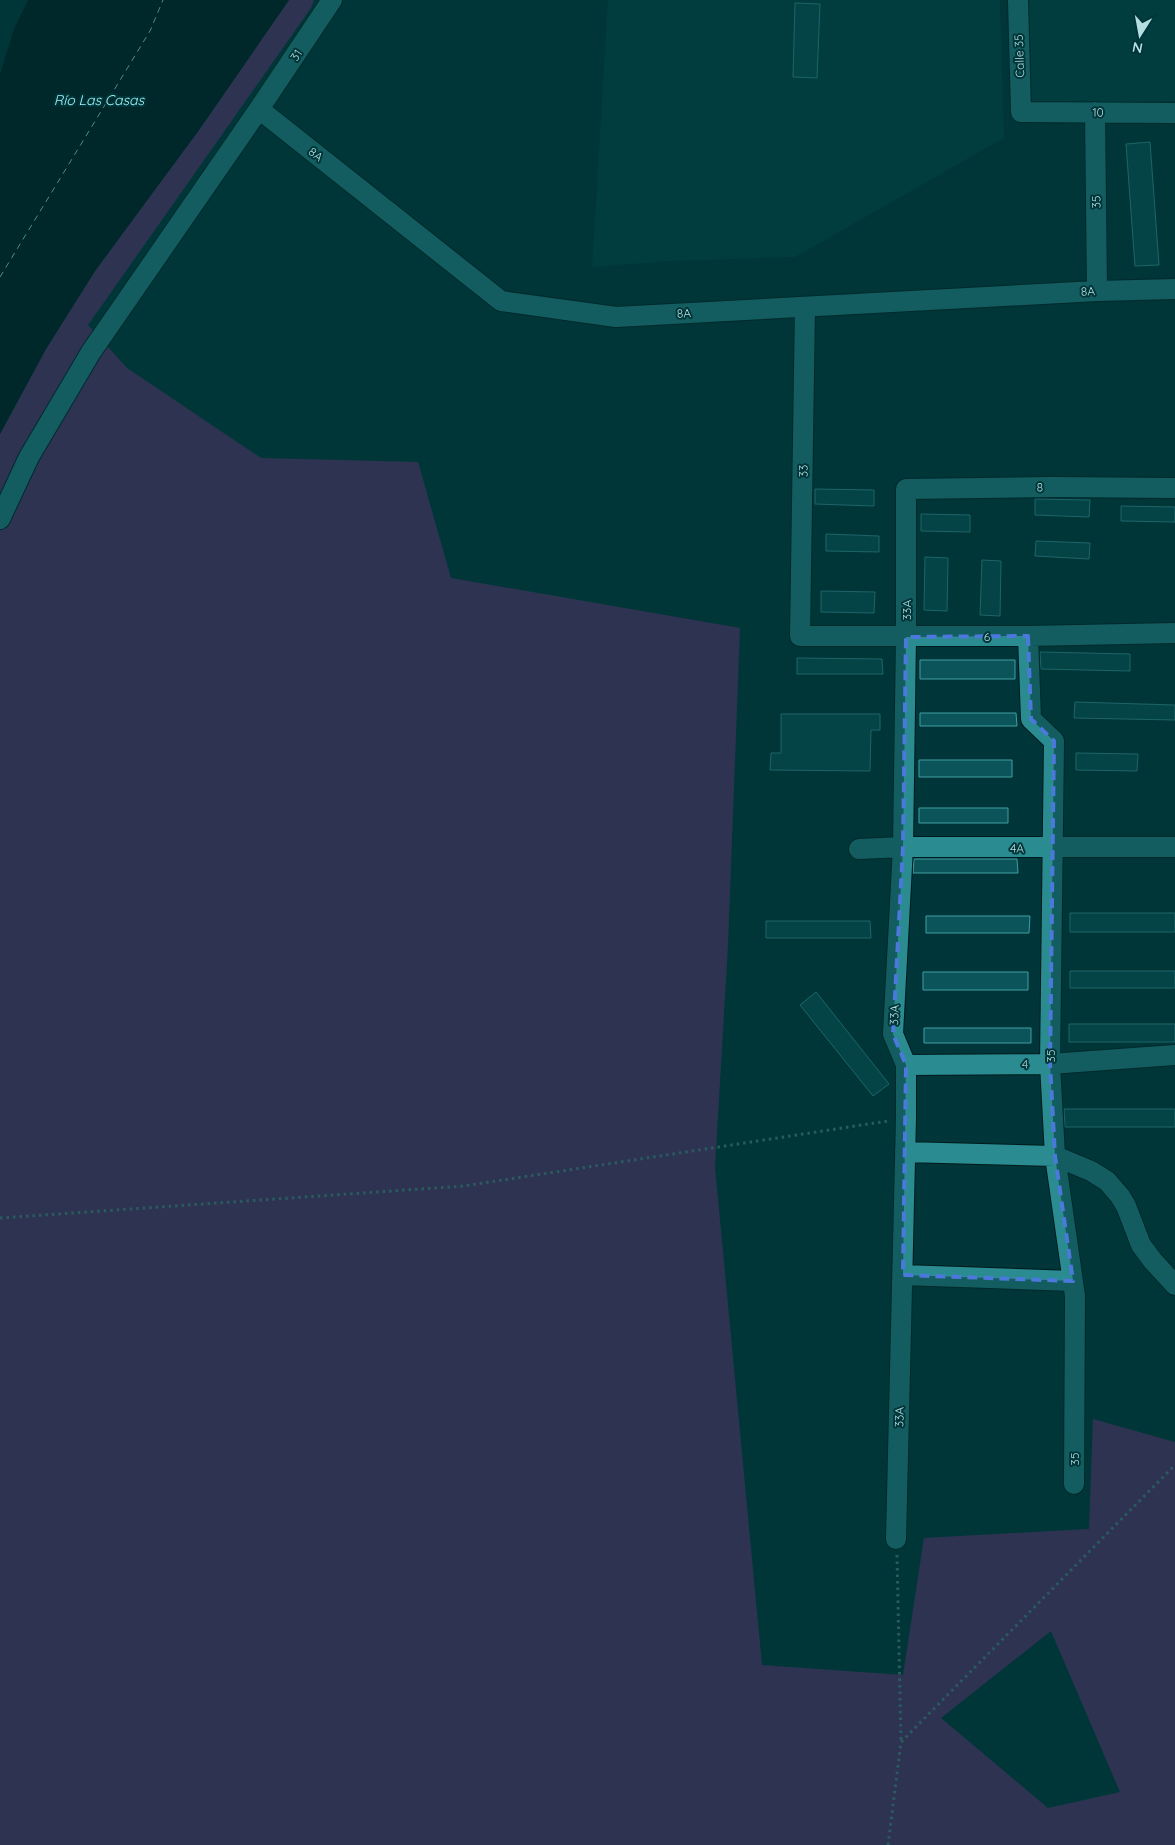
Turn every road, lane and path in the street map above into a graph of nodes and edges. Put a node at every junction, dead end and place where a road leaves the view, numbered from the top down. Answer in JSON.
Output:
{"nodes":[{"id":1,"x":332,"y":0,"type":"edge"},
{"id":2,"x":1018,"y":0,"type":"edge"},
{"id":3,"x":259,"y":110,"type":"junction"},
{"id":4,"x":1021,"y":112,"type":"joint"},
{"id":5,"x":1095,"y":112,"type":"junction"},
{"id":6,"x":1175,"y":113,"type":"edge"},
{"id":7,"x":1175,"y":289,"type":"edge"},
{"id":8,"x":1097,"y":291,"type":"junction"},
{"id":9,"x":805,"y":307,"type":"junction"},
{"id":10,"x":1175,"y":488,"type":"edge"},
{"id":11,"x":906,"y":489,"type":"joint"},
{"id":12,"x":0,"y":519,"type":"edge"},
{"id":13,"x":1175,"y":633,"type":"edge"},
{"id":14,"x":800,"y":636,"type":"joint"},
{"id":15,"x":1028,"y":636,"type":"junction"},
{"id":16,"x":906,"y":637,"type":"junction"},
{"id":17,"x":904,"y":847,"type":"junction"},
{"id":18,"x":1175,"y":847,"type":"edge"},
{"id":19,"x":1052,"y":848,"type":"junction"},
{"id":20,"x":859,"y":849,"type":"dead end"},
{"id":21,"x":1175,"y":1055,"type":"edge"},
{"id":22,"x":1050,"y":1064,"type":"junction"},
{"id":23,"x":906,"y":1066,"type":"junction"},
{"id":24,"x":906,"y":1118,"type":"junction"},
{"id":25,"x":905,"y":1152,"type":"junction"},
{"id":26,"x":1055,"y":1156,"type":"junction"},
{"id":27,"x":0,"y":1218,"type":"edge"},
{"id":28,"x":903,"y":1275,"type":"junction"},
{"id":29,"x":1073,"y":1281,"type":"junction"},
{"id":30,"x":1175,"y":1285,"type":"edge"},
{"id":31,"x":1175,"y":1465,"type":"edge"},
{"id":32,"x":1074,"y":1484,"type":"dead end"},
{"id":33,"x":896,"y":1539,"type":"joint"},
{"id":34,"x":901,"y":1742,"type":"junction"},
{"id":35,"x":888,"y":1845,"type":"edge"}],
"edges":[{"from":1,"to":3,"type":"street","name":"31"},
{"from":2,"to":4,"type":"street","name":"Calle 35"},
{"from":3,"to":9,"type":"street","name":"8A"},
{"from":3,"to":12,"type":"street","name":"31"},
{"from":4,"to":5,"type":"street","name":"10"},
{"from":5,"to":6,"type":"street","name":"10"},
{"from":5,"to":8,"type":"street","name":"35"},
{"from":7,"to":8,"type":"street","name":"8A"},
{"from":8,"to":9,"type":"street","name":"8A"},
{"from":9,"to":14,"type":"street","name":"33"},
{"from":10,"to":11,"type":"street","name":"8"},
{"from":11,"to":16,"type":"street","name":"33A"},
{"from":13,"to":15,"type":"street","name":"6"},
{"from":14,"to":16,"type":"street","name":"6"},
{"from":15,"to":16,"type":"street","name":"6"},
{"from":15,"to":19,"type":"street","name":"35"},
{"from":16,"to":17,"type":"street","name":"33A"},
{"from":17,"to":19,"type":"street","name":"4A"},
{"from":17,"to":20,"type":"street","name":"4A"},
{"from":17,"to":23,"type":"street","name":"33A"},
{"from":18,"to":19,"type":"street","name":"4A"},
{"from":19,"to":22,"type":"street","name":"35"},
{"from":21,"to":22,"type":"street","name":"4"},
{"from":22,"to":23,"type":"street","name":"4"},
{"from":22,"to":26,"type":"street","name":"35"},
{"from":23,"to":24,"type":"street","name":"33A"},
{"from":24,"to":25,"type":"street","name":"33A"},
{"from":24,"to":27,"type":"path"},
{"from":25,"to":26,"type":"street"},
{"from":25,"to":28,"type":"street","name":"33A"},
{"from":26,"to":29,"type":"street","name":"35"},
{"from":26,"to":30,"type":"street"},
{"from":28,"to":29,"type":"street"},
{"from":28,"to":33,"type":"street","name":"33A"},
{"from":29,"to":32,"type":"street","name":"35"},
{"from":31,"to":34,"type":"path"},
{"from":33,"to":34,"type":"path"},
{"from":34,"to":35,"type":"path"}]}
